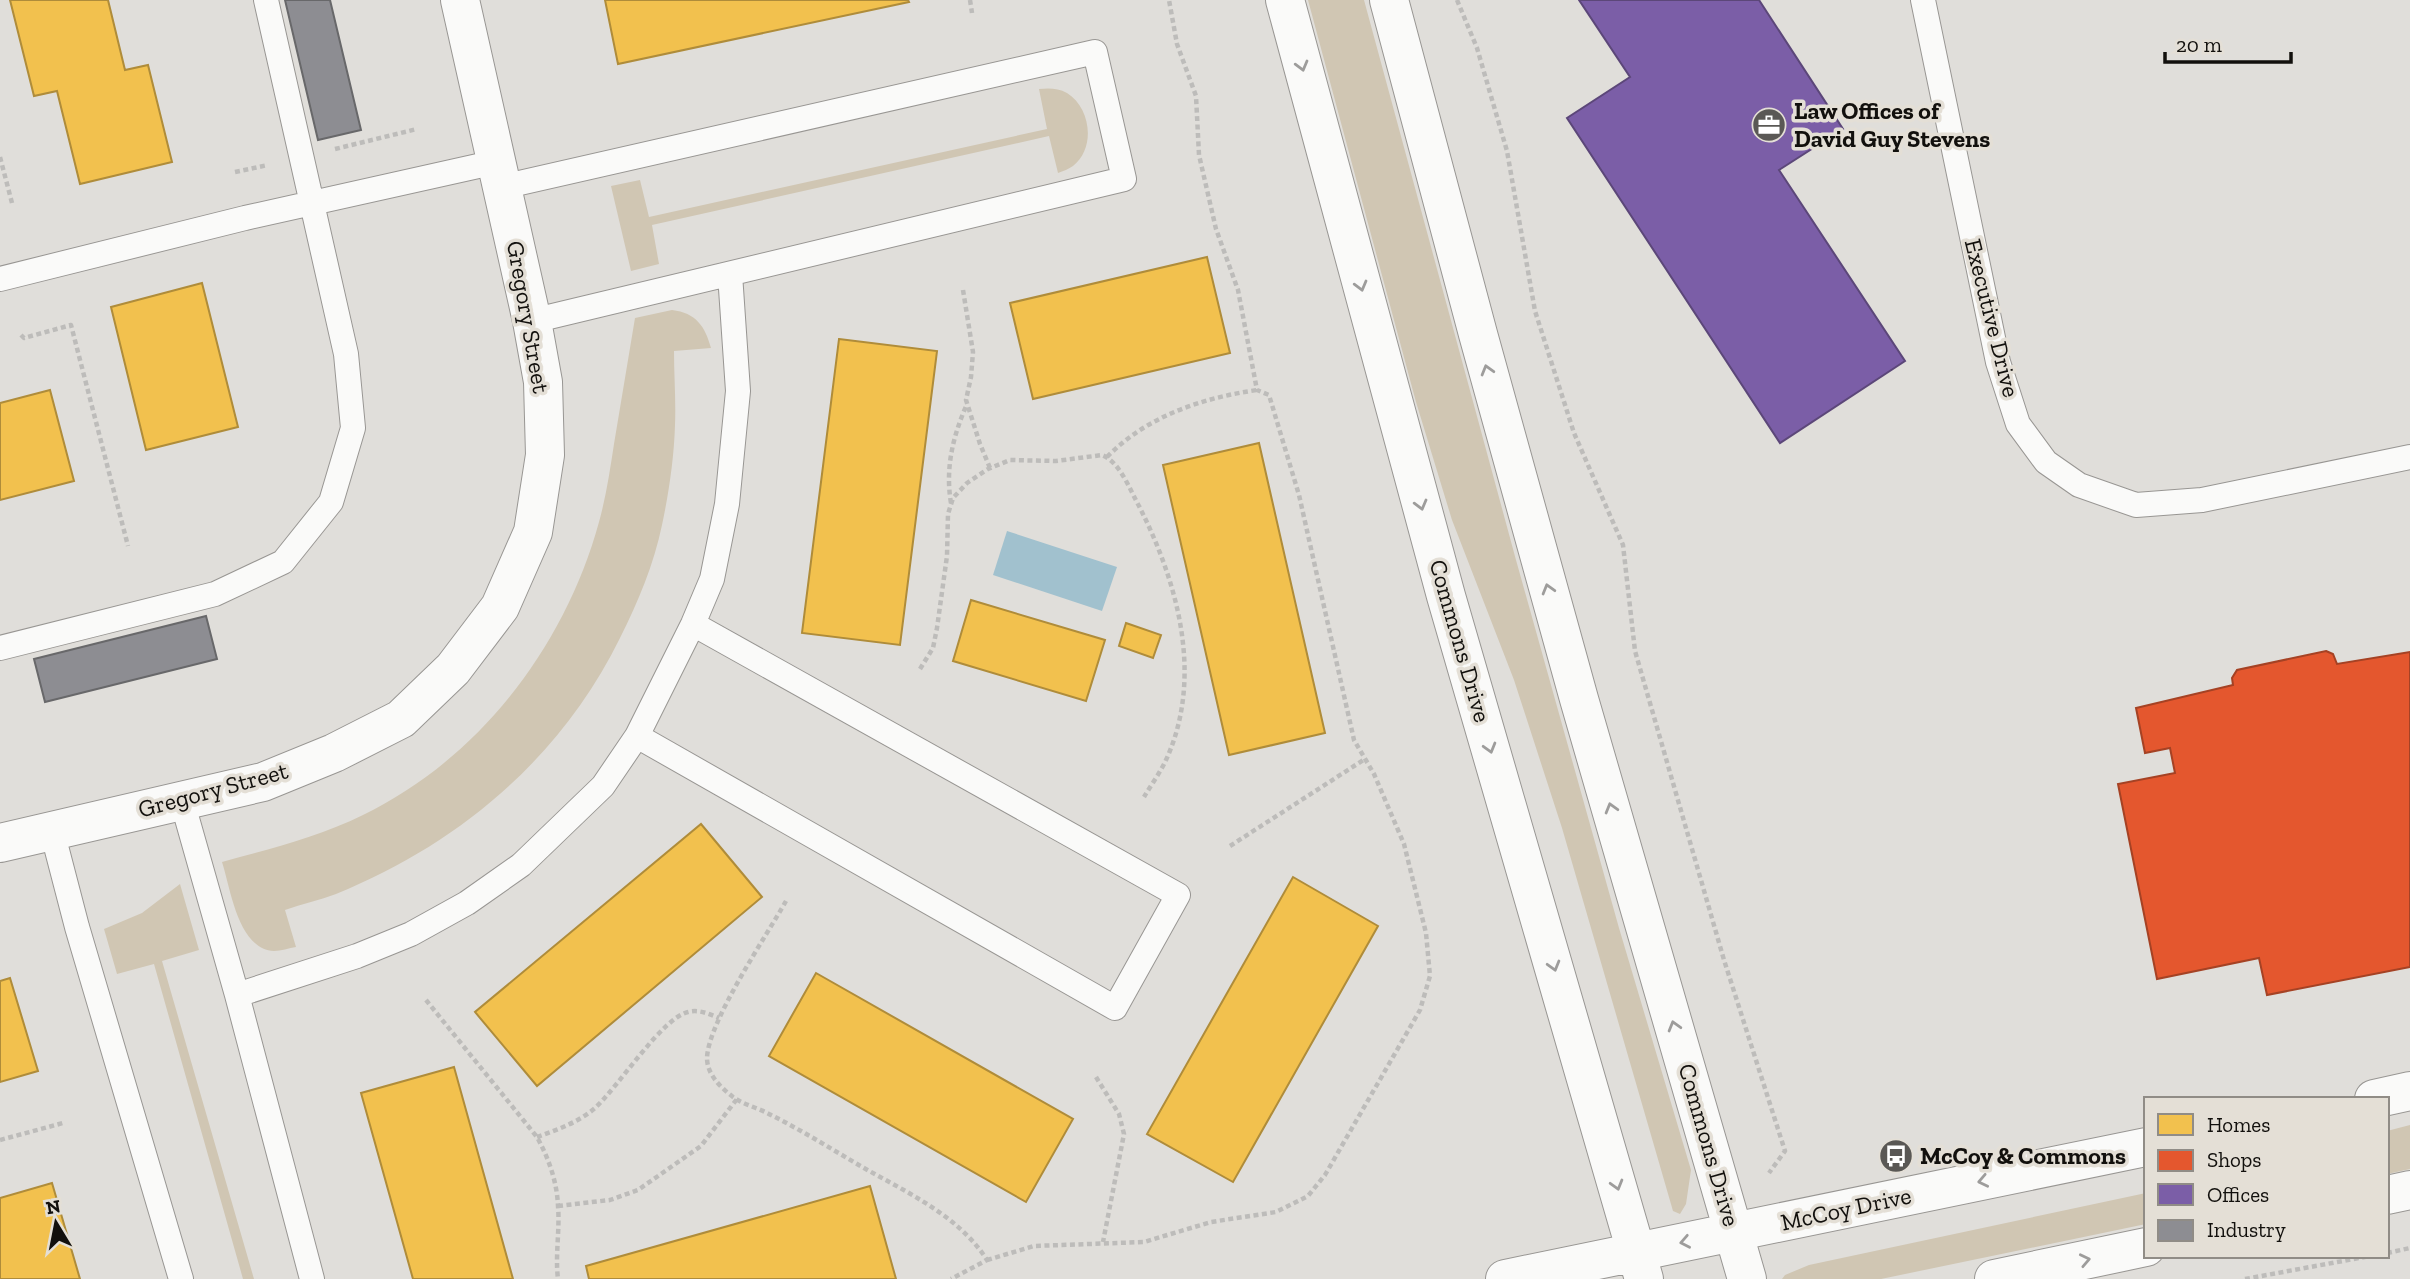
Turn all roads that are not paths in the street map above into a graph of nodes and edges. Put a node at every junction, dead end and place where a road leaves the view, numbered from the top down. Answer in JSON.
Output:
{"nodes":[{"id":1,"x":266,"y":0,"type":"edge"},
{"id":2,"x":460,"y":0,"type":"edge"},
{"id":3,"x":1284,"y":0,"type":"edge"},
{"id":4,"x":1389,"y":0,"type":"edge"},
{"id":5,"x":1923,"y":0,"type":"edge"},
{"id":6,"x":499,"y":175,"type":"junction"},
{"id":7,"x":311,"y":204,"type":"junction"},
{"id":8,"x":730,"y":274,"type":"junction"},
{"id":9,"x":0,"y":279,"type":"edge"},
{"id":10,"x":532,"y":321,"type":"junction"},
{"id":11,"x":2410,"y":457,"type":"edge"},
{"id":12,"x":693,"y":624,"type":"junction"},
{"id":13,"x":0,"y":648,"type":"edge"},
{"id":14,"x":637,"y":736,"type":"junction"},
{"id":15,"x":182,"y":801,"type":"junction"},
{"id":16,"x":52,"y":831,"type":"junction"},
{"id":17,"x":0,"y":843,"type":"edge"},
{"id":18,"x":237,"y":995,"type":"junction"},
{"id":19,"x":2410,"y":1091,"type":"edge"},
{"id":20,"x":2383,"y":1097,"type":"edge"},
{"id":21,"x":2144,"y":1147,"type":"edge"},
{"id":22,"x":2410,"y":1190,"type":"edge"},
{"id":23,"x":2389,"y":1195,"type":"edge"},
{"id":24,"x":1735,"y":1233,"type":"junction"},
{"id":25,"x":2144,"y":1247,"type":"edge"},
{"id":26,"x":1640,"y":1265,"type":"edge"},
{"id":27,"x":181,"y":1279,"type":"edge"},
{"id":28,"x":312,"y":1279,"type":"edge"},
{"id":29,"x":1505,"y":1279,"type":"edge"},
{"id":30,"x":1747,"y":1279,"type":"edge"},
{"id":31,"x":1994,"y":1279,"type":"edge"}],
"edges":[{"from":1,"to":7,"type":"lane"},
{"from":2,"to":6,"type":"street","name":"Gregory Street"},
{"from":3,"to":26,"type":"street","name":"Commons Drive","one_way":true},
{"from":24,"to":4,"type":"street","name":"Commons Drive","one_way":true},
{"from":5,"to":11,"type":"lane","name":"Executive Drive"},
{"from":6,"to":7,"type":"lane"},
{"from":6,"to":8,"type":"lane"},
{"from":6,"to":10,"type":"street","name":"Gregory Street"},
{"from":7,"to":9,"type":"lane"},
{"from":7,"to":13,"type":"lane"},
{"from":8,"to":10,"type":"lane"},
{"from":8,"to":12,"type":"lane"},
{"from":10,"to":15,"type":"street","name":"Gregory Street"},
{"from":12,"to":14,"type":"lane"},
{"from":12,"to":14,"type":"lane"},
{"from":14,"to":18,"type":"lane"},
{"from":15,"to":16,"type":"street","name":"Gregory Street"},
{"from":15,"to":18,"type":"lane"},
{"from":16,"to":17,"type":"street","name":"Gregory Street"},
{"from":16,"to":27,"type":"lane"},
{"from":18,"to":28,"type":"lane"},
{"from":19,"to":20,"type":"street"},
{"from":21,"to":24,"type":"street","name":"McCoy Drive","one_way":true},
{"from":22,"to":23,"type":"street"},
{"from":24,"to":26,"type":"street","name":"McCoy Drive","one_way":true},
{"from":24,"to":30,"type":"street","name":"Commons Drive"},
{"from":31,"to":25,"type":"street","one_way":true},
{"from":26,"to":29,"type":"street","name":"McCoy Drive"}]}
